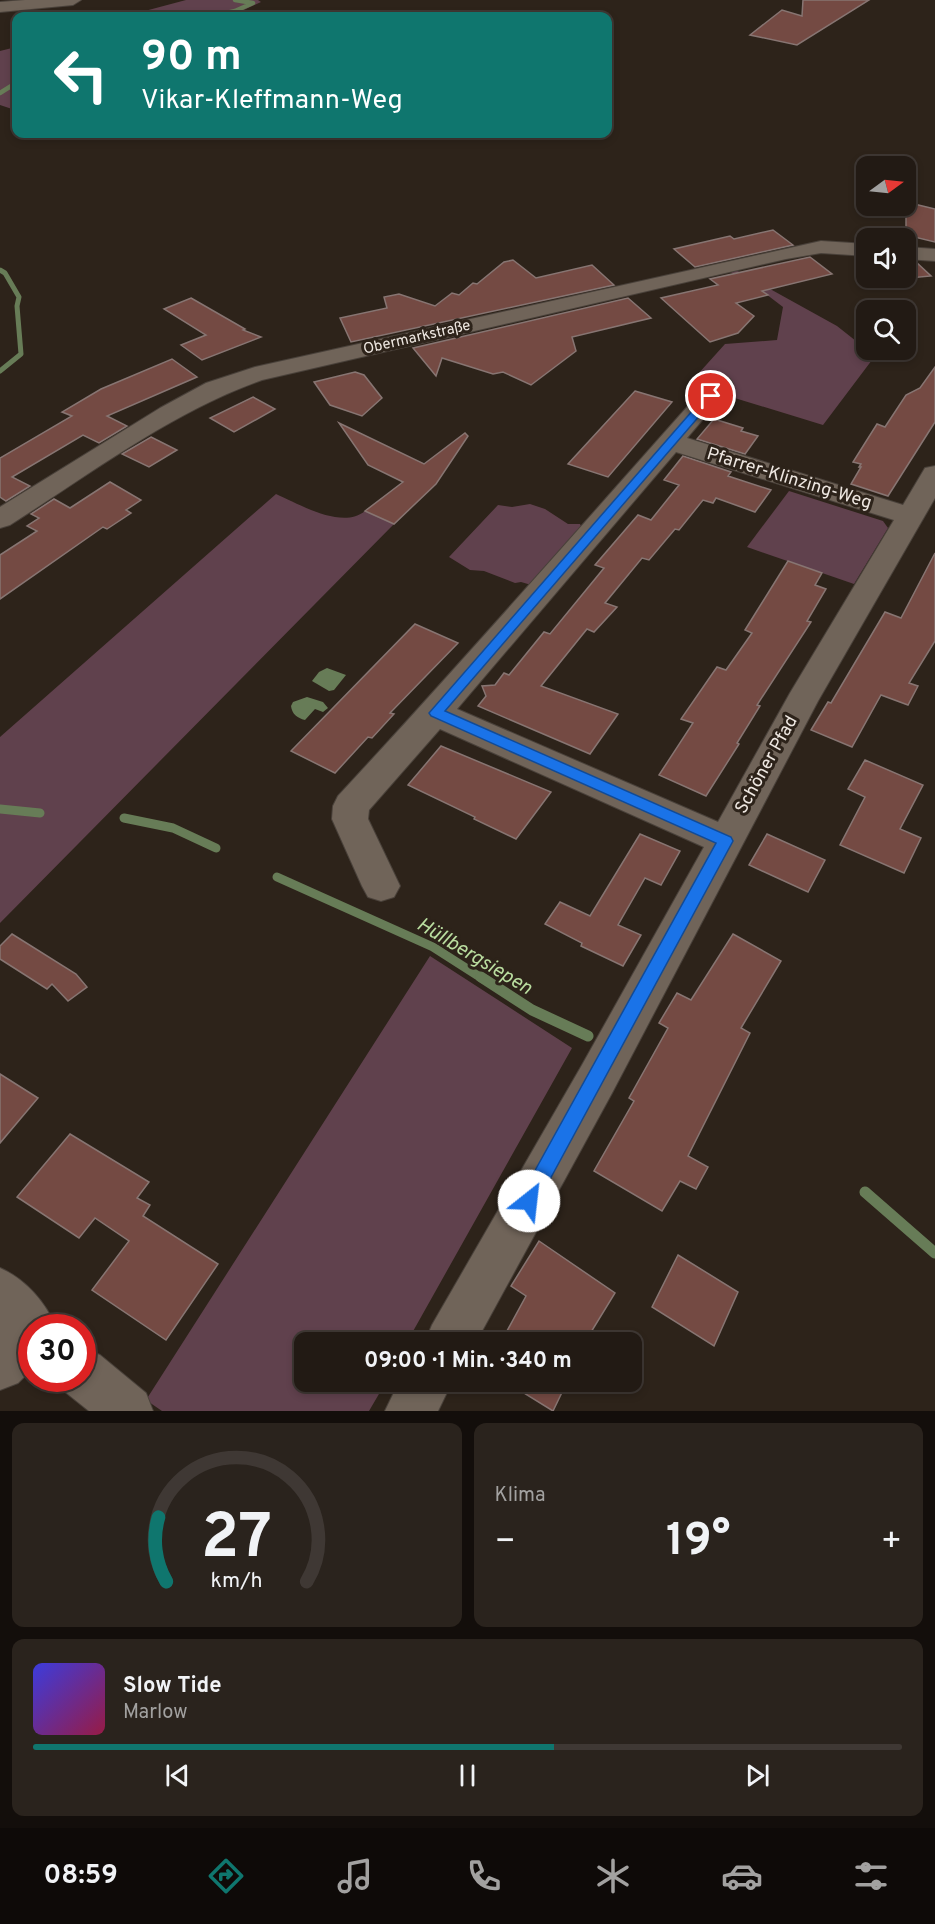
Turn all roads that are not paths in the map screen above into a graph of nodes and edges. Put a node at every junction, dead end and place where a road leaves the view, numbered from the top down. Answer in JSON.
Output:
{"nodes":[{"id":1,"x":73,"y":0,"type":"edge"},
{"id":2,"x":0,"y":7,"type":"edge"},
{"id":3,"x":856,"y":250,"type":"edge"},
{"id":4,"x":916,"y":254,"type":"edge"},
{"id":5,"x":935,"y":255,"type":"edge"},
{"id":6,"x":722,"y":384,"type":"dead end"},
{"id":7,"x":669,"y":441,"type":"junction"},
{"id":8,"x":935,"y":474,"type":"edge"},
{"id":9,"x":909,"y":516,"type":"junction"},
{"id":10,"x":0,"y":519,"type":"edge"},
{"id":11,"x":436,"y":713,"type":"junction"},
{"id":12,"x":725,"y":841,"type":"junction"},
{"id":13,"x":381,"y":886,"type":"dead end"},
{"id":14,"x":0,"y":1292,"type":"edge"},
{"id":15,"x":20,"y":1314,"type":"edge"},
{"id":16,"x":455,"y":1332,"type":"edge"},
{"id":17,"x":18,"y":1348,"type":"edge"},
{"id":18,"x":0,"y":1365,"type":"edge"},
{"id":19,"x":96,"y":1385,"type":"edge"},
{"id":20,"x":421,"y":1392,"type":"edge"},
{"id":21,"x":128,"y":1411,"type":"edge"},
{"id":22,"x":410,"y":1411,"type":"edge"}],
"edges":[{"from":1,"to":2,"type":"street"},
{"from":3,"to":10,"type":"street","name":"Obermarkstraße"},
{"from":4,"to":5,"type":"street"},
{"from":6,"to":7,"type":"street"},
{"from":7,"to":9,"type":"street","name":"Pfarrer-Klinzing-Weg"},
{"from":7,"to":11,"type":"street"},
{"from":8,"to":9,"type":"street","name":"Schöner Pfad"},
{"from":9,"to":12,"type":"street","name":"Schöner Pfad"},
{"from":11,"to":12,"type":"street"},
{"from":11,"to":13,"type":"street"},
{"from":12,"to":16,"type":"street","name":"Schöner Pfad"},
{"from":14,"to":15,"type":"street"},
{"from":17,"to":18,"type":"street"},
{"from":19,"to":21,"type":"street"},
{"from":20,"to":22,"type":"street"}]}
